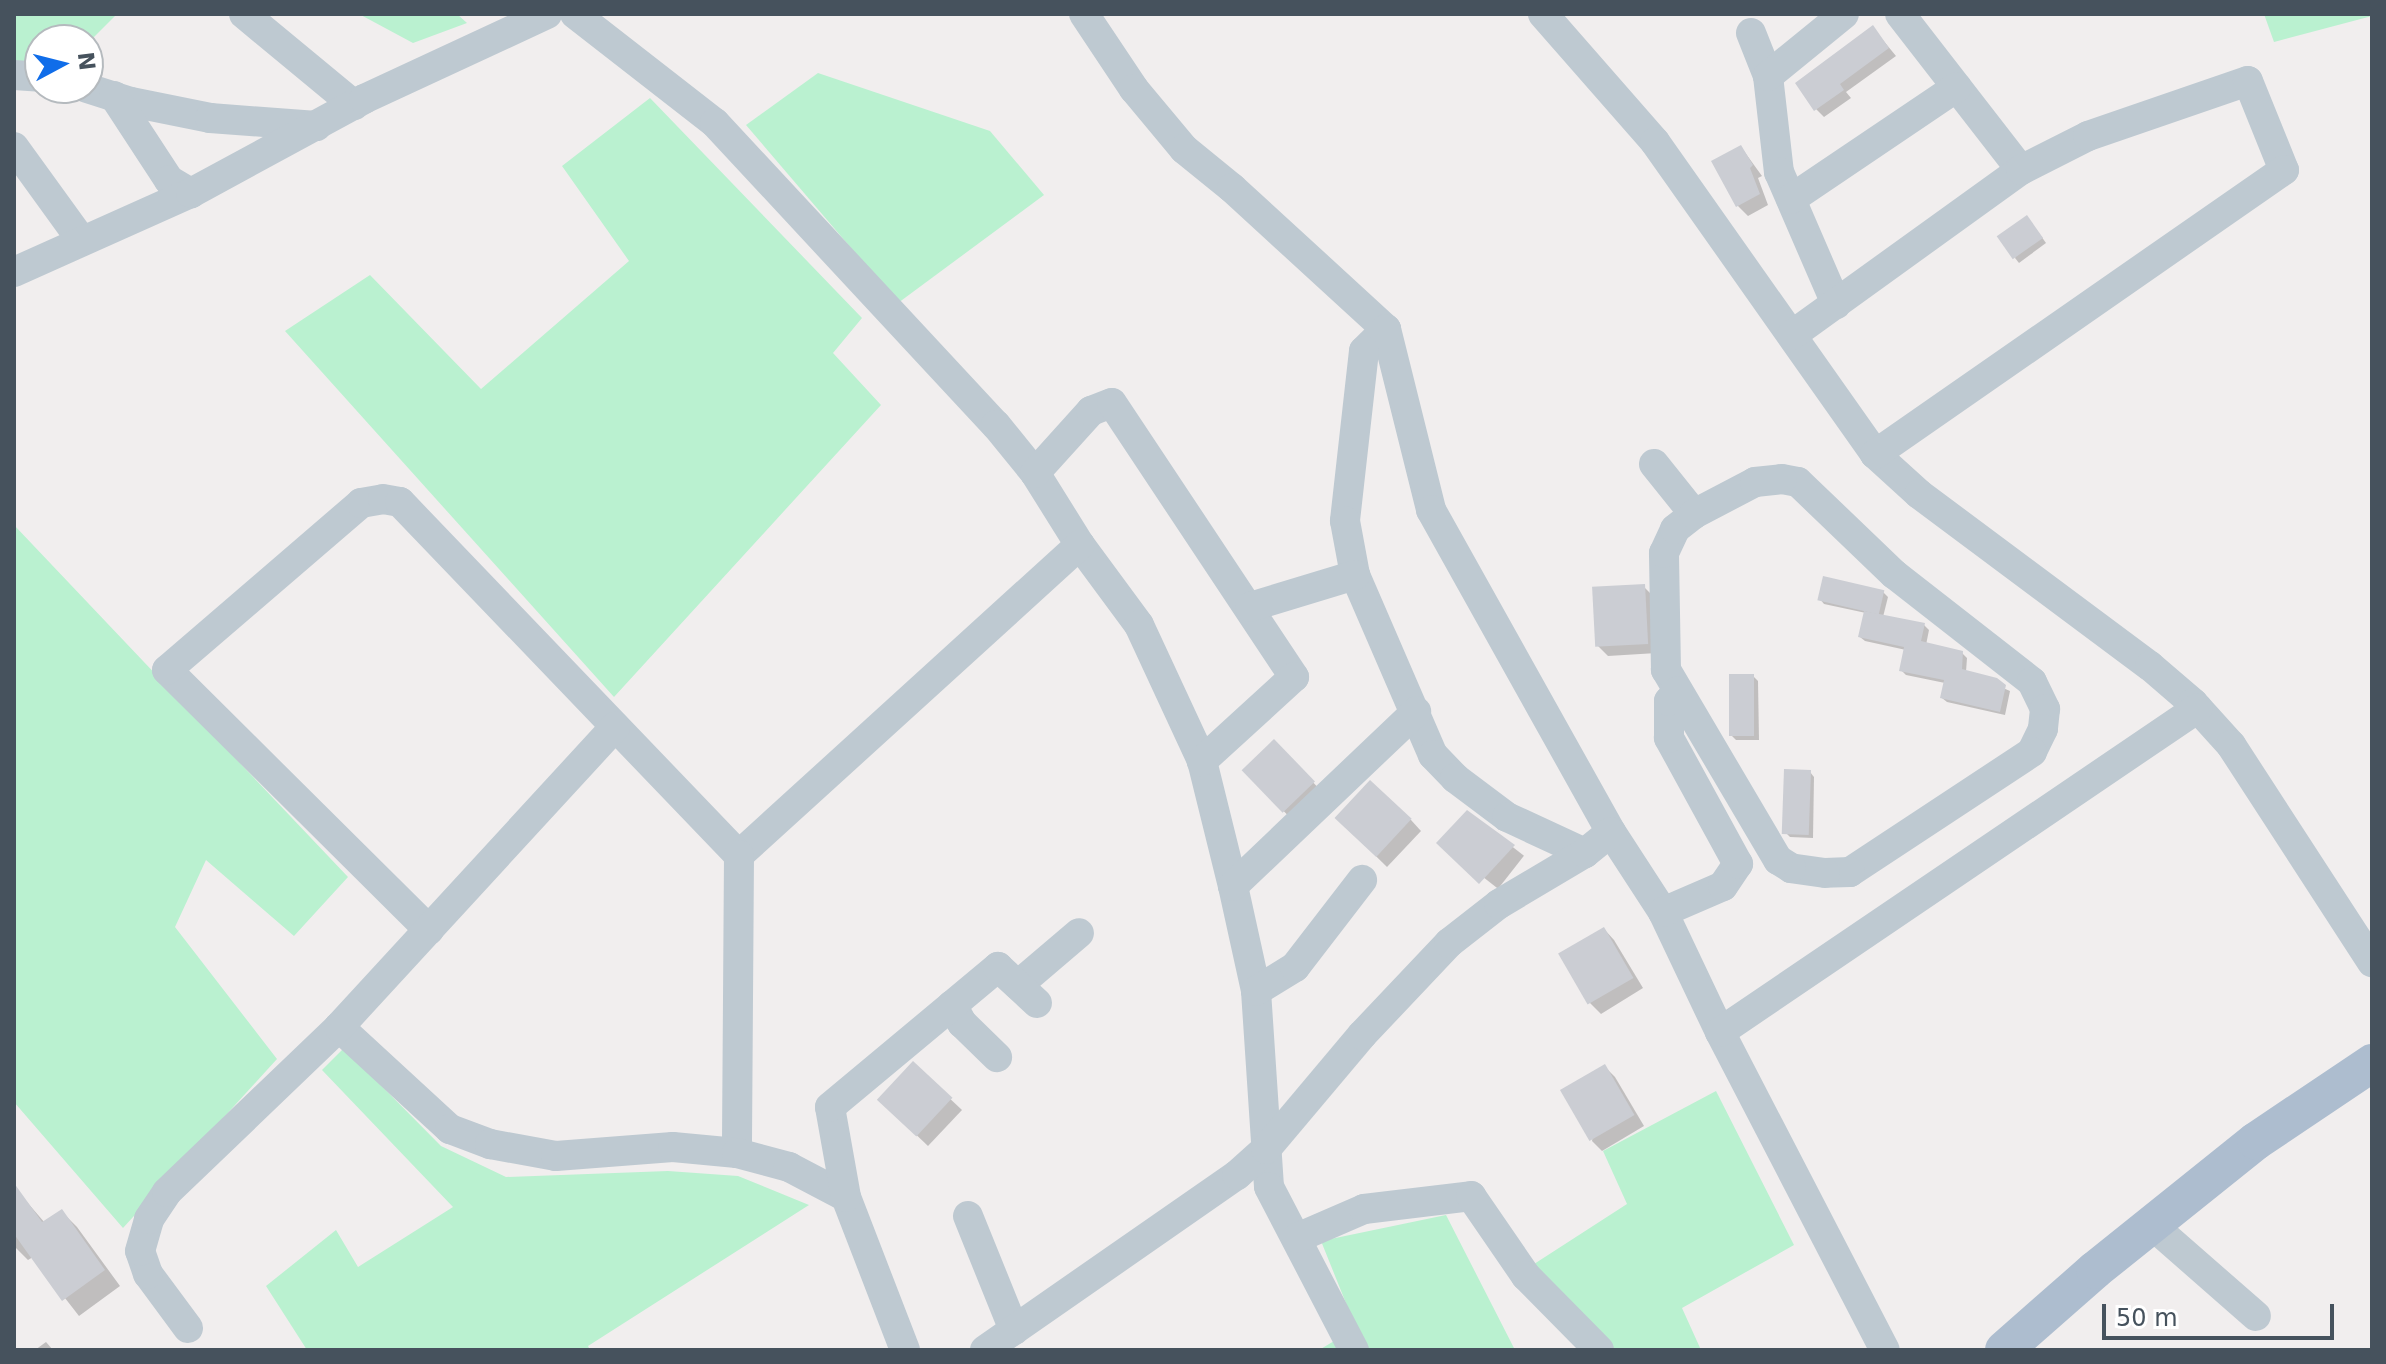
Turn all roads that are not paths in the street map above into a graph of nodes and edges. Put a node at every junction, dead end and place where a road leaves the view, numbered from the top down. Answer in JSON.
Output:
{"nodes":[{"id":1,"x":244,"y":14,"type":"edge"},
{"id":2,"x":547,"y":14,"type":"edge"},
{"id":3,"x":575,"y":14,"type":"edge"},
{"id":4,"x":1084,"y":14,"type":"edge"},
{"id":5,"x":1543,"y":14,"type":"edge"},
{"id":6,"x":1844,"y":14,"type":"edge"},
{"id":7,"x":1900,"y":14,"type":"edge"},
{"id":8,"x":1751,"y":33,"type":"dead end"},
{"id":9,"x":1768,"y":76,"type":"junction"},
{"id":10,"x":1957,"y":87,"type":"junction"},
{"id":11,"x":104,"y":93,"type":"edge"},
{"id":12,"x":104,"y":96,"type":"edge"},
{"id":13,"x":354,"y":105,"type":"junction"},
{"id":14,"x":317,"y":126,"type":"junction"},
{"id":15,"x":14,"y":147,"type":"edge"},
{"id":16,"x":2021,"y":170,"type":"junction"},
{"id":17,"x":191,"y":193,"type":"junction"},
{"id":18,"x":1791,"y":199,"type":"junction"},
{"id":19,"x":82,"y":241,"type":"junction"},
{"id":20,"x":14,"y":272,"type":"edge"},
{"id":21,"x":1836,"y":304,"type":"junction"},
{"id":22,"x":1386,"y":329,"type":"junction"},
{"id":23,"x":1792,"y":335,"type":"junction"},
{"id":24,"x":1875,"y":454,"type":"junction"},
{"id":25,"x":1654,"y":464,"type":"dead end"},
{"id":26,"x":1035,"y":473,"type":"junction"},
{"id":27,"x":1694,"y":514,"type":"junction"},
{"id":28,"x":1080,"y":545,"type":"junction"},
{"id":29,"x":1355,"y":575,"type":"junction"},
{"id":30,"x":1250,"y":607,"type":"junction"},
{"id":31,"x":1678,"y":691,"type":"junction"},
{"id":32,"x":2198,"y":708,"type":"junction"},
{"id":33,"x":1416,"y":712,"type":"junction"},
{"id":34,"x":615,"y":727,"type":"junction"},
{"id":35,"x":1202,"y":761,"type":"junction"},
{"id":36,"x":1611,"y":832,"type":"junction"},
{"id":37,"x":1585,"y":853,"type":"junction"},
{"id":38,"x":739,"y":855,"type":"junction"},
{"id":39,"x":1362,"y":880,"type":"dead end"},
{"id":40,"x":1233,"y":886,"type":"junction"},
{"id":41,"x":1663,"y":912,"type":"junction"},
{"id":42,"x":429,"y":930,"type":"junction"},
{"id":43,"x":1079,"y":933,"type":"dead end"},
{"id":44,"x":2372,"y":962,"type":"edge"},
{"id":45,"x":1256,"y":991,"type":"junction"},
{"id":46,"x":952,"y":1005,"type":"junction"},
{"id":47,"x":339,"y":1027,"type":"junction"},
{"id":48,"x":1720,"y":1032,"type":"junction"},
{"id":49,"x":997,"y":1057,"type":"dead end"},
{"id":50,"x":2372,"y":1063,"type":"edge"},
{"id":51,"x":1266,"y":1149,"type":"junction"},
{"id":52,"x":737,"y":1153,"type":"junction"},
{"id":53,"x":846,"y":1197,"type":"junction"},
{"id":54,"x":968,"y":1216,"type":"dead end"},
{"id":55,"x":2152,"y":1225,"type":"junction"},
{"id":56,"x":1297,"y":1238,"type":"junction"},
{"id":57,"x":2256,"y":1316,"type":"dead end"},
{"id":58,"x":188,"y":1328,"type":"dead end"},
{"id":59,"x":1014,"y":1330,"type":"junction"},
{"id":60,"x":905,"y":1350,"type":"edge"},
{"id":61,"x":985,"y":1350,"type":"edge"},
{"id":62,"x":1354,"y":1350,"type":"edge"},
{"id":63,"x":1599,"y":1350,"type":"edge"},
{"id":64,"x":1885,"y":1350,"type":"edge"},
{"id":65,"x":2004,"y":1350,"type":"edge"}],
"edges":[{"from":1,"to":13,"type":"street"},
{"from":2,"to":13,"type":"street"},
{"from":3,"to":26,"type":"street"},
{"from":4,"to":22,"type":"street"},
{"from":5,"to":23,"type":"street"},
{"from":6,"to":9,"type":"street"},
{"from":7,"to":10,"type":"street"},
{"from":8,"to":9,"type":"street"},
{"from":9,"to":18,"type":"street"},
{"from":10,"to":16,"type":"street"},
{"from":10,"to":18,"type":"street"},
{"from":11,"to":14,"type":"street"},
{"from":12,"to":17,"type":"street"},
{"from":13,"to":14,"type":"street"},
{"from":14,"to":17,"type":"street"},
{"from":15,"to":19,"type":"street"},
{"from":16,"to":21,"type":"street"},
{"from":16,"to":24,"type":"street"},
{"from":17,"to":19,"type":"street"},
{"from":18,"to":21,"type":"street"},
{"from":19,"to":20,"type":"street"},
{"from":21,"to":23,"type":"street"},
{"from":22,"to":29,"type":"street"},
{"from":22,"to":36,"type":"street"},
{"from":23,"to":24,"type":"street"},
{"from":24,"to":32,"type":"street"},
{"from":25,"to":27,"type":"street"},
{"from":26,"to":28,"type":"street"},
{"from":26,"to":30,"type":"street"},
{"from":27,"to":31,"type":"street"},
{"from":27,"to":31,"type":"street"},
{"from":28,"to":35,"type":"street"},
{"from":28,"to":38,"type":"street"},
{"from":29,"to":30,"type":"street"},
{"from":29,"to":33,"type":"street"},
{"from":30,"to":35,"type":"street"},
{"from":31,"to":41,"type":"street"},
{"from":32,"to":44,"type":"street"},
{"from":32,"to":48,"type":"street"},
{"from":33,"to":37,"type":"street"},
{"from":33,"to":40,"type":"street"},
{"from":34,"to":38,"type":"street"},
{"from":34,"to":42,"type":"street"},
{"from":34,"to":42,"type":"street"},
{"from":35,"to":40,"type":"street"},
{"from":36,"to":37,"type":"street"},
{"from":36,"to":41,"type":"street"},
{"from":37,"to":51,"type":"street"},
{"from":38,"to":52,"type":"street"},
{"from":39,"to":45,"type":"street"},
{"from":40,"to":45,"type":"street"},
{"from":41,"to":48,"type":"street"},
{"from":42,"to":47,"type":"street"},
{"from":43,"to":46,"type":"street"},
{"from":45,"to":51,"type":"street"},
{"from":46,"to":49,"type":"street"},
{"from":46,"to":53,"type":"street"},
{"from":47,"to":52,"type":"street"},
{"from":47,"to":58,"type":"street"},
{"from":48,"to":64,"type":"street"},
{"from":50,"to":55,"type":"main road"},
{"from":51,"to":56,"type":"street"},
{"from":51,"to":59,"type":"street"},
{"from":52,"to":53,"type":"street"},
{"from":53,"to":60,"type":"street"},
{"from":54,"to":59,"type":"street"},
{"from":55,"to":57,"type":"street"},
{"from":55,"to":65,"type":"main road"},
{"from":56,"to":62,"type":"street"},
{"from":56,"to":63,"type":"street"},
{"from":59,"to":61,"type":"street"}]}
